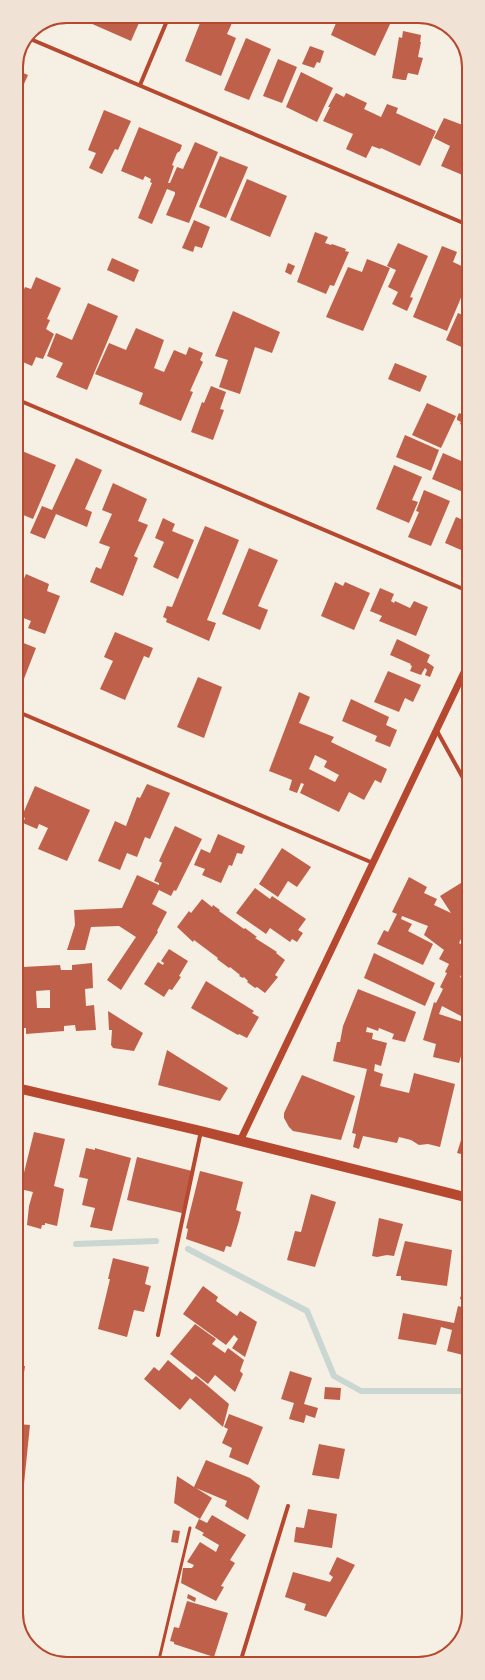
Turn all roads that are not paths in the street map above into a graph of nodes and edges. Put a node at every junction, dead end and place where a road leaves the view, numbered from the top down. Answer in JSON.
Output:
{"nodes":[{"id":1,"x":166,"y":23,"type":"edge"},
{"id":2,"x":33,"y":40,"type":"edge"},
{"id":3,"x":140,"y":85,"type":"junction"},
{"id":4,"x":462,"y":222,"type":"edge"},
{"id":5,"x":23,"y":402,"type":"edge"},
{"id":6,"x":462,"y":588,"type":"edge"},
{"id":7,"x":462,"y":678,"type":"edge"},
{"id":8,"x":23,"y":714,"type":"edge"},
{"id":9,"x":436,"y":730,"type":"junction"},
{"id":10,"x":462,"y":776,"type":"edge"},
{"id":11,"x":373,"y":863,"type":"junction"},
{"id":12,"x":23,"y":1089,"type":"edge"},
{"id":13,"x":201,"y":1131,"type":"junction"},
{"id":14,"x":240,"y":1141,"type":"junction"},
{"id":15,"x":462,"y":1196,"type":"edge"},
{"id":16,"x":158,"y":1335,"type":"dead end"},
{"id":17,"x":288,"y":1506,"type":"dead end"},
{"id":18,"x":190,"y":1528,"type":"dead end"},
{"id":19,"x":160,"y":1657,"type":"edge"},
{"id":20,"x":242,"y":1657,"type":"edge"}],
"edges":[{"from":1,"to":3,"type":"street"},
{"from":2,"to":3,"type":"street"},
{"from":3,"to":4,"type":"street"},
{"from":5,"to":6,"type":"street"},
{"from":7,"to":9,"type":"street"},
{"from":8,"to":11,"type":"street"},
{"from":9,"to":10,"type":"street"},
{"from":9,"to":11,"type":"street"},
{"from":11,"to":14,"type":"street"},
{"from":12,"to":13,"type":"main road"},
{"from":13,"to":14,"type":"main road"},
{"from":13,"to":16,"type":"street"},
{"from":14,"to":15,"type":"main road"},
{"from":17,"to":20,"type":"street"},
{"from":18,"to":19,"type":"lane"}]}
